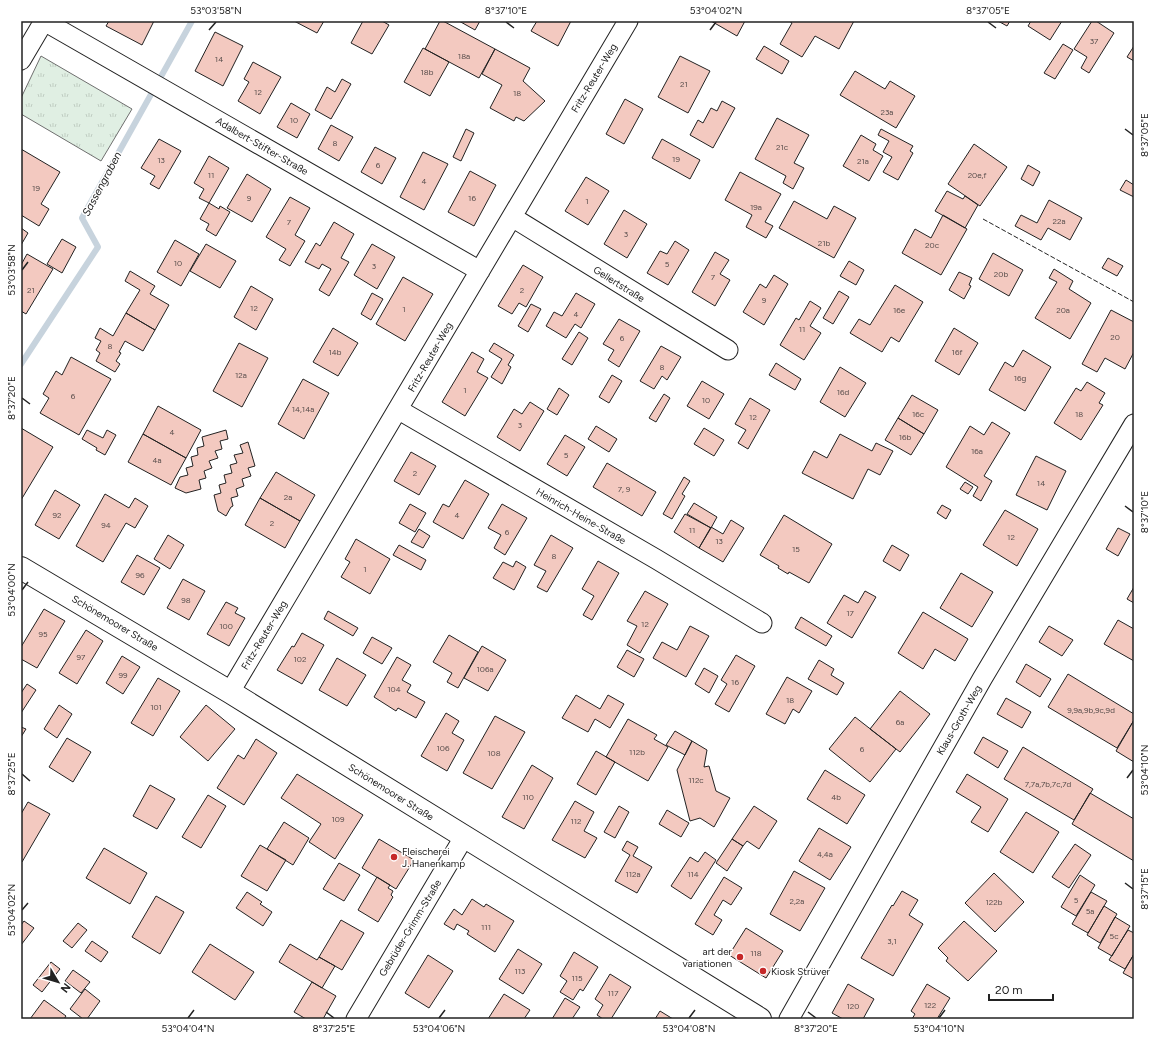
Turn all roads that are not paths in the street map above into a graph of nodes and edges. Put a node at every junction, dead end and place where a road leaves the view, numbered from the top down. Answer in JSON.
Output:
{"nodes":[{"id":1,"x":44,"y":21,"type":"edge"},
{"id":2,"x":628,"y":21,"type":"edge"},
{"id":3,"x":21,"y":60,"type":"edge"},
{"id":4,"x":512,"y":217,"type":"junction"},
{"id":5,"x":480,"y":271,"type":"junction"},
{"id":6,"x":728,"y":350,"type":"dead end"},
{"id":7,"x":399,"y":410,"type":"junction"},
{"id":8,"x":1134,"y":424,"type":"edge"},
{"id":9,"x":21,"y":568,"type":"edge"},
{"id":10,"x":762,"y":623,"type":"dead end"},
{"id":11,"x":230,"y":692,"type":"junction"},
{"id":12,"x":464,"y":837,"type":"junction"},
{"id":13,"x":356,"y":1019,"type":"edge"},
{"id":14,"x":760,"y":1019,"type":"edge"},
{"id":15,"x":789,"y":1019,"type":"edge"}],
"edges":[{"from":1,"to":3,"type":"street","name":"Adalbert-Stifter-Straße"},
{"from":1,"to":5,"type":"street","name":"Adalbert-Stifter-Straße"},
{"from":2,"to":4,"type":"street","name":"Fritz-Reuter-Weg"},
{"from":4,"to":5,"type":"street","name":"Fritz-Reuter-Weg"},
{"from":4,"to":6,"type":"street","name":"Gellertstraße"},
{"from":5,"to":7,"type":"street","name":"Fritz-Reuter-Weg"},
{"from":7,"to":10,"type":"street","name":"Heinrich-Heine-Straße"},
{"from":7,"to":11,"type":"street","name":"Fritz-Reuter-Weg"},
{"from":8,"to":15,"type":"street","name":"Klaus-Groth-Weg"},
{"from":9,"to":11,"type":"street","name":"Schönemoorer Straße"},
{"from":11,"to":12,"type":"street","name":"Schönemoorer Straße"},
{"from":12,"to":13,"type":"street","name":"Gebrüder-Grimm-Straße"},
{"from":12,"to":14,"type":"street","name":"Schönemoorer Straße"}]}
